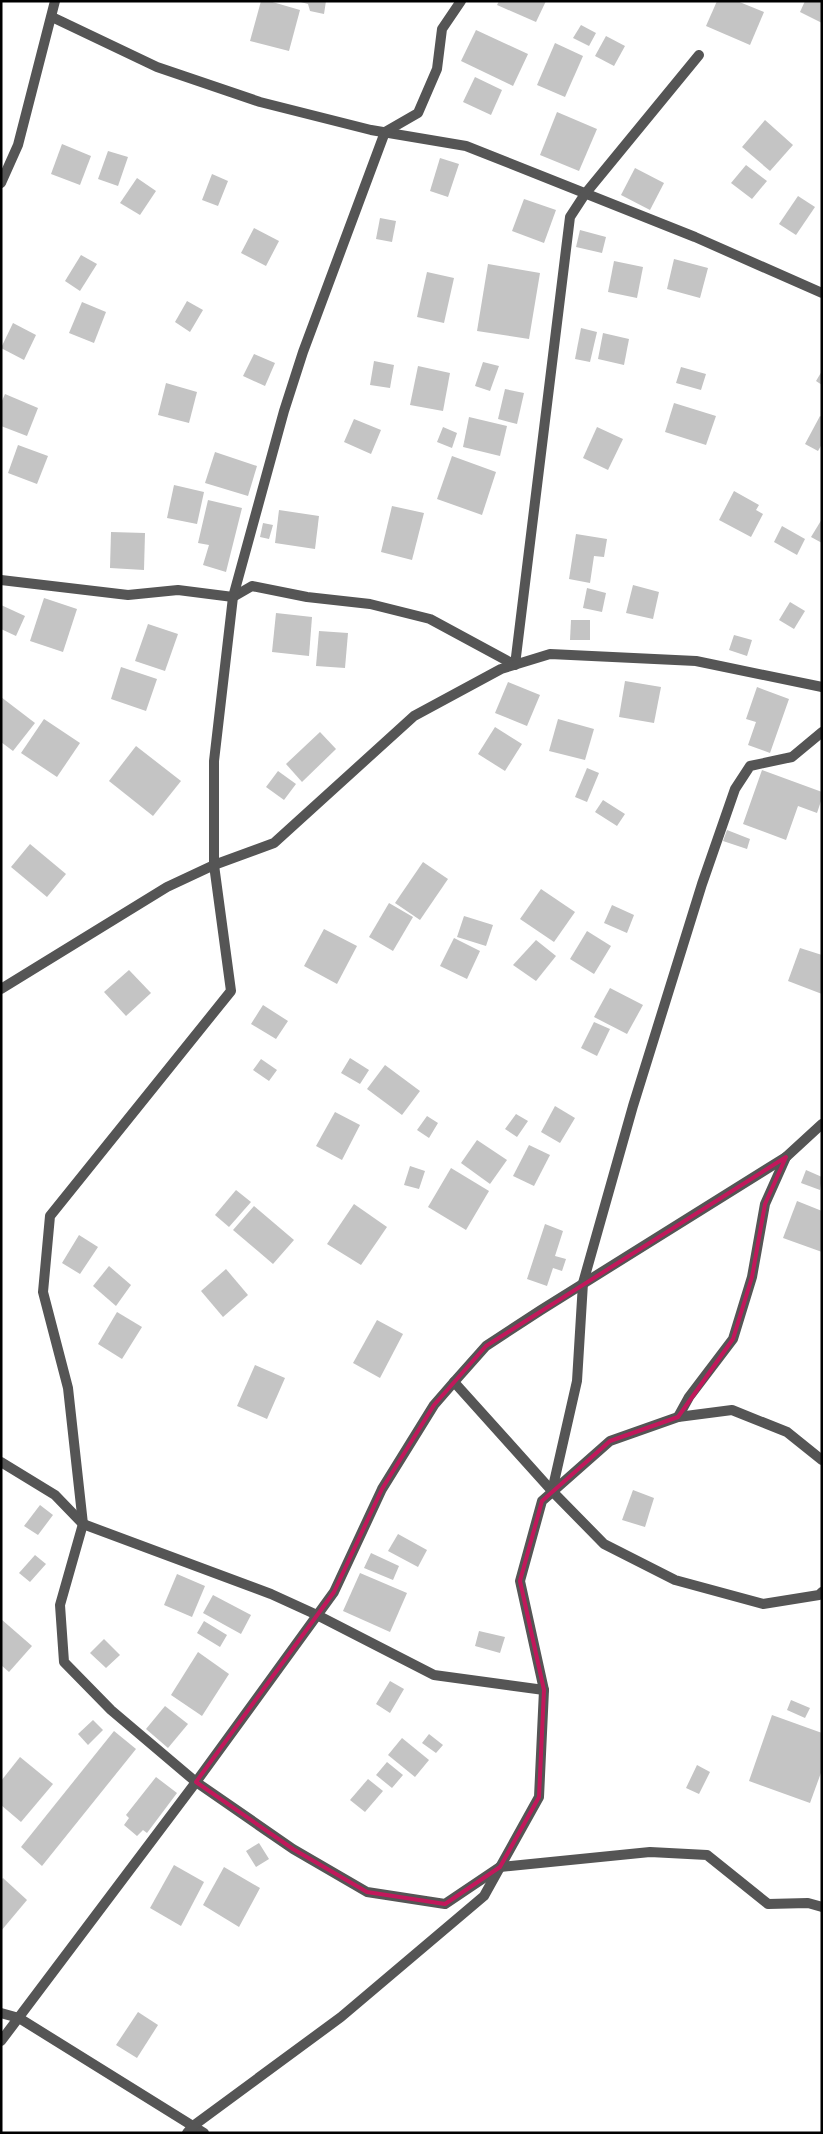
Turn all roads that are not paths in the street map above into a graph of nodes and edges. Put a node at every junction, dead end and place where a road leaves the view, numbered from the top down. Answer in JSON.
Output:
{"nodes":[{"id":1,"x":55,"y":1,"type":"edge"},
{"id":2,"x":461,"y":1,"type":"edge"},
{"id":3,"x":52,"y":17,"type":"junction"},
{"id":4,"x":699,"y":55,"type":"dead end"},
{"id":5,"x":385,"y":132,"type":"junction"},
{"id":6,"x":1,"y":183,"type":"edge"},
{"id":7,"x":585,"y":194,"type":"junction"},
{"id":8,"x":822,"y":293,"type":"edge"},
{"id":9,"x":1,"y":580,"type":"edge"},
{"id":10,"x":232,"y":597,"type":"junction"},
{"id":11,"x":514,"y":665,"type":"junction"},
{"id":12,"x":822,"y":687,"type":"edge"},
{"id":13,"x":822,"y":732,"type":"edge"},
{"id":14,"x":214,"y":865,"type":"junction"},
{"id":15,"x":1,"y":989,"type":"edge"},
{"id":16,"x":822,"y":1124,"type":"edge"},
{"id":17,"x":786,"y":1157,"type":"junction"},
{"id":18,"x":584,"y":1283,"type":"junction"},
{"id":19,"x":454,"y":1382,"type":"junction"},
{"id":20,"x":678,"y":1417,"type":"junction"},
{"id":21,"x":822,"y":1460,"type":"edge"},
{"id":22,"x":1,"y":1462,"type":"edge"},
{"id":23,"x":552,"y":1491,"type":"junction"},
{"id":24,"x":83,"y":1524,"type":"junction"},
{"id":25,"x":822,"y":1592,"type":"edge"},
{"id":26,"x":318,"y":1615,"type":"junction"},
{"id":27,"x":544,"y":1690,"type":"junction"},
{"id":28,"x":196,"y":1782,"type":"junction"},
{"id":29,"x":500,"y":1867,"type":"junction"},
{"id":30,"x":822,"y":1907,"type":"edge"},
{"id":31,"x":1,"y":2013,"type":"edge"},
{"id":32,"x":19,"y":2018,"type":"junction"},
{"id":33,"x":1,"y":2041,"type":"edge"},
{"id":34,"x":190,"y":2129,"type":"edge"},
{"id":35,"x":204,"y":2133,"type":"edge"}],
"edges":[{"from":1,"to":3,"type":"street"},
{"from":2,"to":5,"type":"street"},
{"from":3,"to":5,"type":"street"},
{"from":3,"to":6,"type":"street"},
{"from":4,"to":7,"type":"street"},
{"from":5,"to":7,"type":"street"},
{"from":5,"to":10,"type":"street"},
{"from":7,"to":8,"type":"street"},
{"from":7,"to":11,"type":"street"},
{"from":9,"to":10,"type":"street"},
{"from":10,"to":11,"type":"street"},
{"from":10,"to":14,"type":"street"},
{"from":11,"to":12,"type":"street"},
{"from":11,"to":14,"type":"street"},
{"from":13,"to":18,"type":"street"},
{"from":14,"to":15,"type":"street"},
{"from":14,"to":24,"type":"street"},
{"from":16,"to":17,"type":"street"},
{"from":17,"to":18,"type":"street"},
{"from":17,"to":20,"type":"street"},
{"from":18,"to":19,"type":"street"},
{"from":18,"to":23,"type":"street"},
{"from":19,"to":23,"type":"street"},
{"from":19,"to":26,"type":"street"},
{"from":20,"to":21,"type":"street"},
{"from":20,"to":23,"type":"street"},
{"from":22,"to":24,"type":"street"},
{"from":23,"to":25,"type":"street"},
{"from":23,"to":27,"type":"street"},
{"from":24,"to":26,"type":"street"},
{"from":24,"to":28,"type":"street"},
{"from":26,"to":27,"type":"street"},
{"from":26,"to":28,"type":"street"},
{"from":27,"to":29,"type":"street"},
{"from":28,"to":29,"type":"street"},
{"from":28,"to":32,"type":"street"},
{"from":29,"to":30,"type":"street"},
{"from":29,"to":34,"type":"street"},
{"from":31,"to":32,"type":"street"},
{"from":32,"to":33,"type":"street"},
{"from":32,"to":34,"type":"street"},
{"from":34,"to":35,"type":"street"}]}
